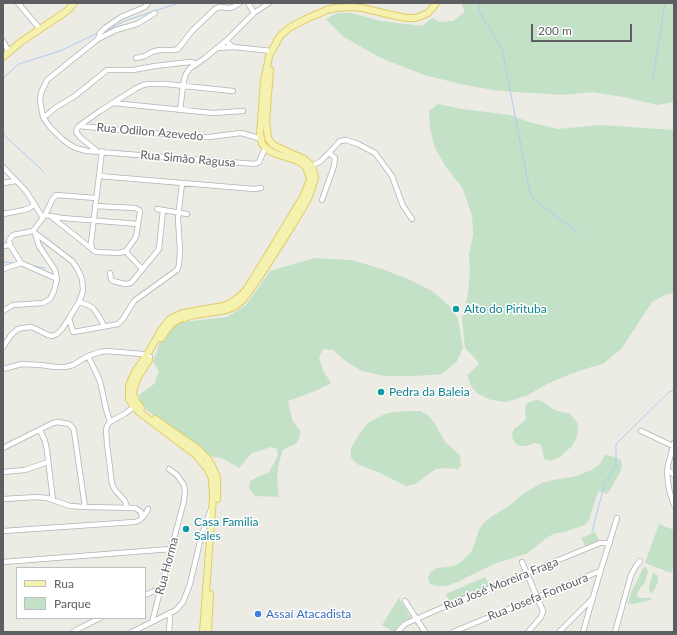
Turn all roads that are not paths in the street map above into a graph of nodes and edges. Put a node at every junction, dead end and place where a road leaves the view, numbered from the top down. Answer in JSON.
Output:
{"nodes":[{"id":1,"x":18,"y":3,"type":"edge"},
{"id":2,"x":74,"y":3,"type":"edge"},
{"id":3,"x":148,"y":3,"type":"edge"},
{"id":4,"x":240,"y":3,"type":"edge"},
{"id":5,"x":248,"y":3,"type":"edge"},
{"id":6,"x":269,"y":3,"type":"edge"},
{"id":7,"x":436,"y":3,"type":"edge"},
{"id":8,"x":254,"y":12,"type":"junction"},
{"id":9,"x":154,"y":13,"type":"dead end"},
{"id":10,"x":40,"y":29,"type":"junction"},
{"id":11,"x":98,"y":39,"type":"junction"},
{"id":12,"x":227,"y":40,"type":"junction"},
{"id":13,"x":3,"y":41,"type":"edge"},
{"id":14,"x":233,"y":47,"type":"junction"},
{"id":15,"x":217,"y":48,"type":"junction"},
{"id":16,"x":272,"y":51,"type":"junction"},
{"id":17,"x":9,"y":52,"type":"junction"},
{"id":18,"x":3,"y":57,"type":"edge"},
{"id":19,"x":136,"y":58,"type":"dead end"},
{"id":20,"x":197,"y":64,"type":"junction"},
{"id":21,"x":183,"y":86,"type":"junction"},
{"id":22,"x":233,"y":91,"type":"dead end"},
{"id":23,"x":113,"y":103,"type":"junction"},
{"id":24,"x":180,"y":110,"type":"junction"},
{"id":25,"x":243,"y":111,"type":"dead end"},
{"id":26,"x":43,"y":117,"type":"junction"},
{"id":27,"x":79,"y":126,"type":"junction"},
{"id":28,"x":268,"y":138,"type":"junction"},
{"id":29,"x":260,"y":139,"type":"junction"},
{"id":30,"x":265,"y":148,"type":"junction"},
{"id":31,"x":99,"y":151,"type":"junction"},
{"id":32,"x":285,"y":151,"type":"junction"},
{"id":33,"x":329,"y":153,"type":"junction"},
{"id":34,"x":312,"y":166,"type":"junction"},
{"id":35,"x":3,"y":167,"type":"edge"},
{"id":36,"x":99,"y":176,"type":"junction"},
{"id":37,"x":16,"y":181,"type":"junction"},
{"id":38,"x":3,"y":183,"type":"edge"},
{"id":39,"x":182,"y":183,"type":"junction"},
{"id":40,"x":261,"y":188,"type":"dead end"},
{"id":41,"x":96,"y":198,"type":"junction"},
{"id":42,"x":322,"y":200,"type":"dead end"},
{"id":43,"x":34,"y":204,"type":"junction"},
{"id":44,"x":96,"y":206,"type":"junction"},
{"id":45,"x":157,"y":209,"type":"dead end"},
{"id":46,"x":164,"y":210,"type":"junction"},
{"id":47,"x":178,"y":212,"type":"junction"},
{"id":48,"x":3,"y":214,"type":"edge"},
{"id":49,"x":187,"y":214,"type":"dead end"},
{"id":50,"x":44,"y":217,"type":"junction"},
{"id":51,"x":51,"y":217,"type":"junction"},
{"id":52,"x":412,"y":219,"type":"dead end"},
{"id":53,"x":94,"y":221,"type":"junction"},
{"id":54,"x":138,"y":224,"type":"junction"},
{"id":55,"x":34,"y":232,"type":"junction"},
{"id":56,"x":10,"y":245,"type":"junction"},
{"id":57,"x":3,"y":246,"type":"edge"},
{"id":58,"x":92,"y":249,"type":"junction"},
{"id":59,"x":126,"y":251,"type":"junction"},
{"id":60,"x":21,"y":263,"type":"junction"},
{"id":61,"x":142,"y":269,"type":"junction"},
{"id":62,"x":4,"y":270,"type":"edge"},
{"id":63,"x":110,"y":272,"type":"dead end"},
{"id":64,"x":57,"y":279,"type":"junction"},
{"id":65,"x":79,"y":302,"type":"junction"},
{"id":66,"x":3,"y":311,"type":"edge"},
{"id":67,"x":69,"y":318,"type":"junction"},
{"id":68,"x":104,"y":326,"type":"junction"},
{"id":69,"x":3,"y":347,"type":"edge"},
{"id":70,"x":88,"y":356,"type":"junction"},
{"id":71,"x":148,"y":356,"type":"junction"},
{"id":72,"x":3,"y":369,"type":"edge"},
{"id":73,"x":128,"y":394,"type":"junction"},
{"id":74,"x":136,"y":405,"type":"junction"},
{"id":75,"x":126,"y":413,"type":"junction"},
{"id":76,"x":110,"y":422,"type":"junction"},
{"id":77,"x":40,"y":430,"type":"junction"},
{"id":78,"x":641,"y":431,"type":"dead end"},
{"id":79,"x":673,"y":445,"type":"edge"},
{"id":80,"x":3,"y":448,"type":"edge"},
{"id":81,"x":48,"y":462,"type":"junction"},
{"id":82,"x":169,"y":469,"type":"dead end"},
{"id":83,"x":668,"y":470,"type":"junction"},
{"id":84,"x":3,"y":472,"type":"edge"},
{"id":85,"x":674,"y":475,"type":"edge"},
{"id":86,"x":674,"y":479,"type":"edge"},
{"id":87,"x":668,"y":483,"type":"junction"},
{"id":88,"x":3,"y":499,"type":"edge"},
{"id":89,"x":53,"y":500,"type":"junction"},
{"id":90,"x":674,"y":505,"type":"edge"},
{"id":91,"x":85,"y":507,"type":"junction"},
{"id":92,"x":127,"y":507,"type":"junction"},
{"id":93,"x":148,"y":509,"type":"dead end"},
{"id":94,"x":142,"y":517,"type":"junction"},
{"id":95,"x":210,"y":517,"type":"junction"},
{"id":96,"x":617,"y":518,"type":"dead end"},
{"id":97,"x":3,"y":531,"type":"edge"},
{"id":98,"x":610,"y":543,"type":"junction"},
{"id":99,"x":171,"y":549,"type":"junction"},
{"id":100,"x":640,"y":561,"type":"dead end"},
{"id":101,"x":3,"y":562,"type":"edge"},
{"id":102,"x":522,"y":562,"type":"dead end"},
{"id":103,"x":600,"y":571,"type":"junction"},
{"id":104,"x":527,"y":573,"type":"junction"},
{"id":105,"x":161,"y":588,"type":"junction"},
{"id":106,"x":146,"y":595,"type":"edge"},
{"id":107,"x":537,"y":598,"type":"junction"},
{"id":108,"x":593,"y":598,"type":"junction"},
{"id":109,"x":405,"y":601,"type":"dead end"},
{"id":110,"x":169,"y":613,"type":"junction"},
{"id":111,"x":98,"y":619,"type":"edge"},
{"id":112,"x":416,"y":619,"type":"junction"},
{"id":113,"x":152,"y":622,"type":"junction"},
{"id":114,"x":138,"y":631,"type":"edge"},
{"id":115,"x":73,"y":632,"type":"edge"},
{"id":116,"x":132,"y":632,"type":"edge"},
{"id":117,"x":169,"y":632,"type":"edge"},
{"id":118,"x":203,"y":632,"type":"edge"},
{"id":119,"x":208,"y":632,"type":"edge"},
{"id":120,"x":397,"y":632,"type":"edge"},
{"id":121,"x":425,"y":632,"type":"edge"},
{"id":122,"x":453,"y":632,"type":"edge"},
{"id":123,"x":528,"y":632,"type":"edge"},
{"id":124,"x":558,"y":632,"type":"edge"},
{"id":125,"x":583,"y":632,"type":"edge"},
{"id":126,"x":615,"y":632,"type":"edge"}],
"edges":[{"from":1,"to":10,"type":"street"},
{"from":2,"to":10,"type":"main road"},
{"from":3,"to":11,"type":"street"},
{"from":4,"to":19,"type":"street"},
{"from":5,"to":8,"type":"street"},
{"from":6,"to":8,"type":"street"},
{"from":7,"to":16,"type":"main road"},
{"from":8,"to":12,"type":"street"},
{"from":9,"to":11,"type":"street"},
{"from":10,"to":17,"type":"main road"},
{"from":11,"to":26,"type":"street"},
{"from":12,"to":14,"type":"street"},
{"from":12,"to":15,"type":"street"},
{"from":13,"to":17,"type":"street"},
{"from":14,"to":15,"type":"street"},
{"from":14,"to":16,"type":"street"},
{"from":15,"to":20,"type":"street"},
{"from":16,"to":28,"type":"main road"},
{"from":16,"to":29,"type":"main road"},
{"from":17,"to":18,"type":"main road"},
{"from":20,"to":21,"type":"street"},
{"from":20,"to":26,"type":"street"},
{"from":21,"to":22,"type":"street"},
{"from":21,"to":23,"type":"street"},
{"from":21,"to":24,"type":"street"},
{"from":23,"to":24,"type":"street"},
{"from":23,"to":27,"type":"street"},
{"from":24,"to":25,"type":"street"},
{"from":26,"to":31,"type":"street"},
{"from":27,"to":29,"type":"street","name":"Rua Odilon Azevedo"},
{"from":27,"to":31,"type":"street"},
{"from":28,"to":29,"type":"street","name":"Rua Odilon Azevedo"},
{"from":28,"to":32,"type":"main road"},
{"from":29,"to":30,"type":"main road"},
{"from":30,"to":31,"type":"street","name":"Rua Simão Ragusa"},
{"from":30,"to":32,"type":"main road"},
{"from":30,"to":71,"type":"main road"},
{"from":31,"to":36,"type":"street"},
{"from":32,"to":34,"type":"main road"},
{"from":33,"to":34,"type":"street"},
{"from":33,"to":42,"type":"street"},
{"from":33,"to":52,"type":"street"},
{"from":34,"to":71,"type":"main road"},
{"from":35,"to":37,"type":"street"},
{"from":36,"to":39,"type":"street"},
{"from":36,"to":41,"type":"street"},
{"from":37,"to":38,"type":"street"},
{"from":37,"to":43,"type":"street"},
{"from":39,"to":40,"type":"street"},
{"from":39,"to":47,"type":"street"},
{"from":41,"to":44,"type":"street"},
{"from":41,"to":50,"type":"street"},
{"from":43,"to":48,"type":"street"},
{"from":43,"to":50,"type":"street"},
{"from":44,"to":53,"type":"street"},
{"from":44,"to":54,"type":"street"},
{"from":45,"to":46,"type":"street"},
{"from":46,"to":47,"type":"street"},
{"from":46,"to":61,"type":"street"},
{"from":47,"to":49,"type":"street"},
{"from":47,"to":68,"type":"street"},
{"from":50,"to":51,"type":"street"},
{"from":50,"to":55,"type":"street"},
{"from":51,"to":53,"type":"street"},
{"from":51,"to":58,"type":"street"},
{"from":53,"to":54,"type":"street"},
{"from":53,"to":58,"type":"street"},
{"from":54,"to":59,"type":"street"},
{"from":55,"to":56,"type":"street"},
{"from":55,"to":64,"type":"street"},
{"from":55,"to":65,"type":"street"},
{"from":56,"to":57,"type":"street"},
{"from":56,"to":60,"type":"street"},
{"from":58,"to":59,"type":"street"},
{"from":59,"to":61,"type":"street"},
{"from":60,"to":62,"type":"street"},
{"from":60,"to":64,"type":"street"},
{"from":61,"to":63,"type":"street"},
{"from":64,"to":66,"type":"street"},
{"from":65,"to":67,"type":"street"},
{"from":65,"to":68,"type":"street"},
{"from":67,"to":68,"type":"street"},
{"from":67,"to":69,"type":"street"},
{"from":70,"to":71,"type":"street"},
{"from":70,"to":72,"type":"street"},
{"from":70,"to":76,"type":"street"},
{"from":71,"to":73,"type":"main road"},
{"from":71,"to":74,"type":"main road"},
{"from":73,"to":74,"type":"main road"},
{"from":73,"to":75,"type":"street"},
{"from":74,"to":75,"type":"street"},
{"from":74,"to":95,"type":"main road"},
{"from":74,"to":119,"type":"main road"},
{"from":75,"to":76,"type":"street"},
{"from":76,"to":92,"type":"street"},
{"from":77,"to":80,"type":"street"},
{"from":77,"to":81,"type":"street"},
{"from":77,"to":91,"type":"street"},
{"from":78,"to":79,"type":"street"},
{"from":79,"to":83,"type":"street"},
{"from":81,"to":84,"type":"street"},
{"from":81,"to":89,"type":"street"},
{"from":82,"to":99,"type":"street","name":"Rua Horma"},
{"from":83,"to":85,"type":"street"},
{"from":83,"to":87,"type":"street"},
{"from":86,"to":87,"type":"street"},
{"from":87,"to":90,"type":"street"},
{"from":88,"to":89,"type":"street"},
{"from":89,"to":91,"type":"street"},
{"from":91,"to":92,"type":"street"},
{"from":92,"to":94,"type":"street"},
{"from":93,"to":94,"type":"street"},
{"from":94,"to":97,"type":"street"},
{"from":95,"to":110,"type":"street"},
{"from":95,"to":118,"type":"main road"},
{"from":96,"to":98,"type":"street"},
{"from":98,"to":103,"type":"street"},
{"from":98,"to":104,"type":"street","name":"Rua José Moreira Fraga"},
{"from":99,"to":101,"type":"street"},
{"from":99,"to":105,"type":"street","name":"Rua Horma"},
{"from":100,"to":126,"type":"street"},
{"from":102,"to":104,"type":"street"},
{"from":103,"to":107,"type":"street","name":"Rua Josefa Fontoura"},
{"from":103,"to":108,"type":"street"},
{"from":104,"to":107,"type":"street"},
{"from":104,"to":112,"type":"street","name":"Rua José Moreira Fraga"},
{"from":105,"to":106,"type":"street"},
{"from":105,"to":113,"type":"street","name":"Rua Horma"},
{"from":107,"to":122,"type":"street","name":"Rua Josefa Fontoura"},
{"from":107,"to":123,"type":"street"},
{"from":108,"to":124,"type":"street"},
{"from":108,"to":125,"type":"street"},
{"from":109,"to":112,"type":"street"},
{"from":110,"to":113,"type":"street"},
{"from":110,"to":117,"type":"street"},
{"from":111,"to":115,"type":"street"},
{"from":112,"to":120,"type":"street","name":"Rua José Moreira Fraga"},
{"from":112,"to":121,"type":"street"},
{"from":113,"to":114,"type":"street"},
{"from":114,"to":116,"type":"street"}]}
